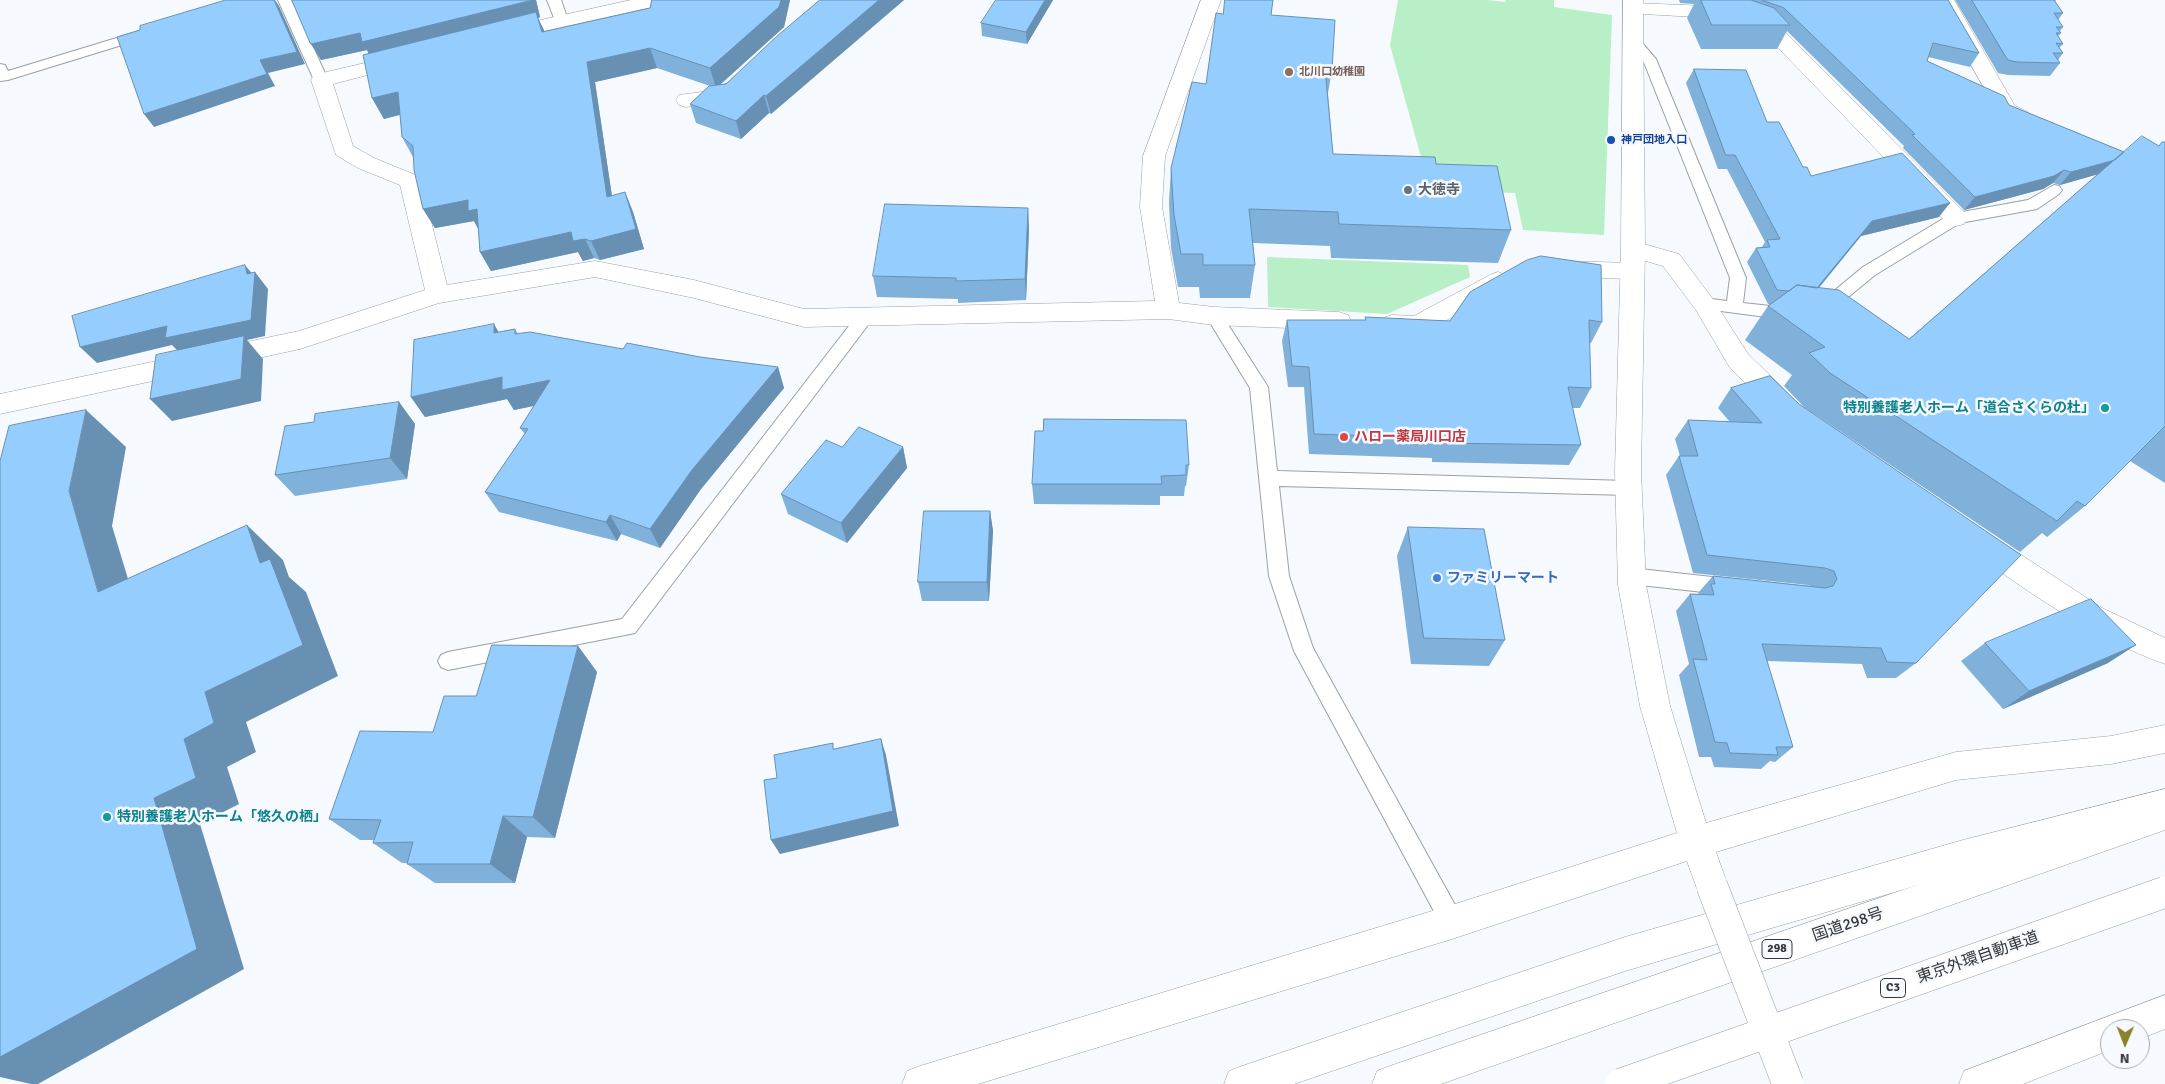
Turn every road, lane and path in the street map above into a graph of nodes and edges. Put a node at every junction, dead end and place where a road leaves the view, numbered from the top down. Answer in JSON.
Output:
{"nodes":[{"id":1,"x":285,"y":0,"type":"edge"},
{"id":2,"x":554,"y":0,"type":"edge"},
{"id":3,"x":657,"y":0,"type":"edge"},
{"id":4,"x":1211,"y":0,"type":"edge"},
{"id":5,"x":1944,"y":0,"type":"edge"},
{"id":6,"x":1633,"y":4,"type":"edge"},
{"id":7,"x":561,"y":20,"type":"junction"},
{"id":8,"x":152,"y":32,"type":"edge"},
{"id":9,"x":484,"y":40,"type":"edge"},
{"id":10,"x":1632,"y":40,"type":"junction"},
{"id":11,"x":417,"y":56,"type":"edge"},
{"id":12,"x":0,"y":68,"type":"edge"},
{"id":13,"x":744,"y":77,"type":"edge"},
{"id":14,"x":321,"y":80,"type":"junction"},
{"id":15,"x":686,"y":100,"type":"dead end"},
{"id":16,"x":2043,"y":126,"type":"edge"},
{"id":17,"x":2054,"y":190,"type":"edge"},
{"id":18,"x":1956,"y":218,"type":"junction"},
{"id":19,"x":1633,"y":260,"type":"junction"},
{"id":20,"x":438,"y":296,"type":"junction"},
{"id":21,"x":1704,"y":304,"type":"junction"},
{"id":22,"x":1734,"y":308,"type":"junction"},
{"id":23,"x":1168,"y":310,"type":"junction"},
{"id":24,"x":1214,"y":316,"type":"junction"},
{"id":25,"x":865,"y":317,"type":"junction"},
{"id":26,"x":0,"y":404,"type":"edge"},
{"id":27,"x":1802,"y":420,"type":"edge"},
{"id":28,"x":1269,"y":478,"type":"junction"},
{"id":29,"x":1628,"y":488,"type":"junction"},
{"id":30,"x":1964,"y":531,"type":"edge"},
{"id":31,"x":1632,"y":576,"type":"junction"},
{"id":32,"x":1749,"y":589,"type":"edge"},
{"id":33,"x":2165,"y":651,"type":"edge"},
{"id":34,"x":448,"y":661,"type":"dead end"},
{"id":35,"x":2165,"y":739,"type":"edge"},
{"id":36,"x":2165,"y":804,"type":"edge"},
{"id":37,"x":2165,"y":815,"type":"edge"},
{"id":38,"x":1696,"y":842,"type":"junction"},
{"id":39,"x":2165,"y":892,"type":"edge"},
{"id":40,"x":1452,"y":922,"type":"junction"},
{"id":41,"x":2165,"y":1012,"type":"edge"},
{"id":42,"x":2147,"y":1019,"type":"edge"},
{"id":43,"x":2100,"y":1037,"type":"edge"},
{"id":44,"x":920,"y":1084,"type":"edge"},
{"id":45,"x":1242,"y":1084,"type":"edge"},
{"id":46,"x":1390,"y":1084,"type":"edge"},
{"id":47,"x":1621,"y":1084,"type":"edge"},
{"id":48,"x":1788,"y":1084,"type":"edge"},
{"id":49,"x":1977,"y":1084,"type":"edge"}],
"edges":[{"from":1,"to":14,"type":"lane"},
{"from":2,"to":7,"type":"lane"},
{"from":3,"to":7,"type":"main road"},
{"from":4,"to":23,"type":"main road"},
{"from":5,"to":16,"type":"main road"},
{"from":6,"to":10,"type":"main road"},
{"from":6,"to":18,"type":"main road"},
{"from":7,"to":9,"type":"main road"},
{"from":8,"to":12,"type":"lane"},
{"from":10,"to":19,"type":"main road"},
{"from":10,"to":22,"type":"lane"},
{"from":11,"to":14,"type":"main road"},
{"from":13,"to":15,"type":"main road"},
{"from":14,"to":20,"type":"main road"},
{"from":17,"to":18,"type":"lane"},
{"from":18,"to":22,"type":"lane"},
{"from":19,"to":21,"type":"main road"},
{"from":19,"to":24,"type":"main road"},
{"from":19,"to":29,"type":"main road"},
{"from":20,"to":25,"type":"main road"},
{"from":20,"to":26,"type":"main road"},
{"from":21,"to":22,"type":"lane"},
{"from":21,"to":27,"type":"main road"},
{"from":23,"to":24,"type":"main road"},
{"from":23,"to":25,"type":"main road"},
{"from":24,"to":28,"type":"lane"},
{"from":25,"to":34,"type":"lane"},
{"from":28,"to":29,"type":"lane"},
{"from":28,"to":40,"type":"lane"},
{"from":29,"to":31,"type":"main road"},
{"from":30,"to":33,"type":"main road"},
{"from":31,"to":32,"type":"lane"},
{"from":31,"to":38,"type":"main road"},
{"from":35,"to":38,"type":"main road"},
{"from":36,"to":45,"type":"main road"},
{"from":37,"to":46,"type":"main road","name":"国道298号","number":"298"},
{"from":38,"to":40,"type":"main road"},
{"from":38,"to":48,"type":"main road","bridge":true},
{"from":39,"to":47,"type":"main road","name":"東京外環自動車道","number":"C3","bridge":true},
{"from":40,"to":44,"type":"main road"},
{"from":41,"to":42,"type":"main road"},
{"from":43,"to":49,"type":"main road"}]}
